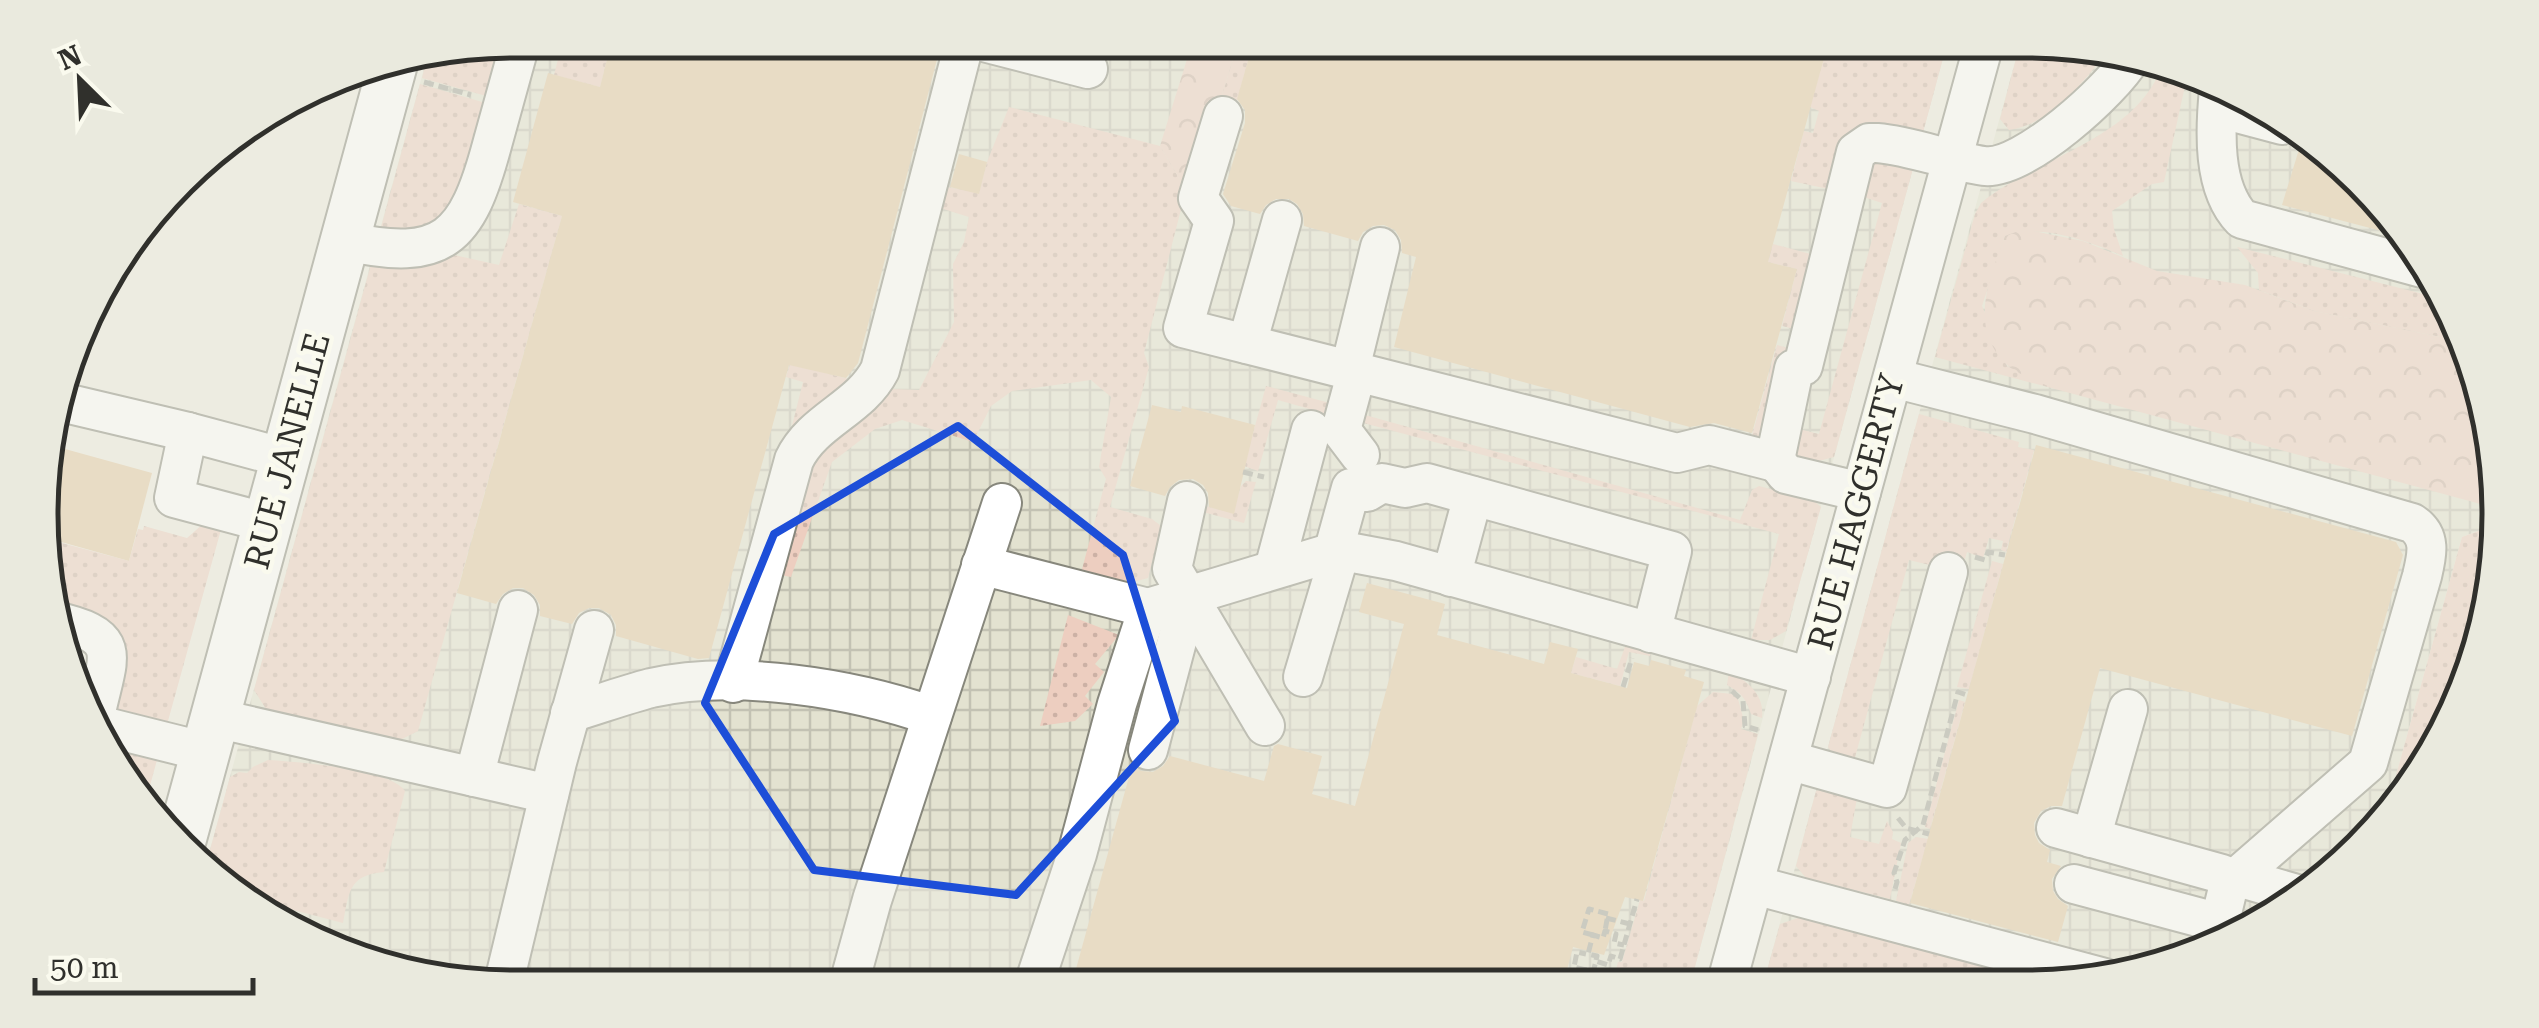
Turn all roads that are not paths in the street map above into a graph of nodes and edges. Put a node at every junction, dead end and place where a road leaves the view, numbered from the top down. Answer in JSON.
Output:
{"nodes":[{"id":1,"x":516,"y":58,"type":"edge"},
{"id":2,"x":962,"y":58,"type":"edge"},
{"id":3,"x":1046,"y":58,"type":"edge"},
{"id":4,"x":1980,"y":58,"type":"edge"},
{"id":5,"x":2124,"y":68,"type":"edge"},
{"id":6,"x":1088,"y":69,"type":"dead end"},
{"id":7,"x":408,"y":71,"type":"edge"},
{"id":8,"x":2218,"y":101,"type":"edge"},
{"id":9,"x":1223,"y":116,"type":"dead end"},
{"id":10,"x":1952,"y":158,"type":"junction"},
{"id":11,"x":1282,"y":220,"type":"dead end"},
{"id":12,"x":345,"y":241,"type":"junction"},
{"id":13,"x":1380,"y":247,"type":"dead end"},
{"id":14,"x":2407,"y":264,"type":"edge"},
{"id":15,"x":1247,"y":344,"type":"junction"},
{"id":16,"x":1354,"y":370,"type":"junction"},
{"id":17,"x":1892,"y":378,"type":"junction"},
{"id":18,"x":71,"y":404,"type":"edge"},
{"id":19,"x":1310,"y":430,"type":"dead end"},
{"id":20,"x":188,"y":432,"type":"junction"},
{"id":21,"x":2112,"y":450,"type":"junction"},
{"id":22,"x":286,"y":458,"type":"junction"},
{"id":23,"x":1359,"y":458,"type":"junction"},
{"id":24,"x":1775,"y":462,"type":"junction"},
{"id":25,"x":2151,"y":476,"type":"dead end"},
{"id":26,"x":1861,"y":492,"type":"junction"},
{"id":27,"x":1473,"y":496,"type":"junction"},
{"id":28,"x":1187,"y":502,"type":"dead end"},
{"id":29,"x":1002,"y":503,"type":"dead end"},
{"id":30,"x":268,"y":522,"type":"junction"},
{"id":31,"x":1336,"y":553,"type":"junction"},
{"id":32,"x":982,"y":565,"type":"junction"},
{"id":33,"x":1274,"y":568,"type":"junction"},
{"id":34,"x":1948,"y":572,"type":"dead end"},
{"id":35,"x":1451,"y":577,"type":"junction"},
{"id":36,"x":1189,"y":596,"type":"junction"},
{"id":37,"x":1148,"y":608,"type":"junction"},
{"id":38,"x":518,"y":610,"type":"dead end"},
{"id":39,"x":71,"y":626,"type":"edge"},
{"id":40,"x":594,"y":630,"type":"dead end"},
{"id":41,"x":1651,"y":633,"type":"junction"},
{"id":42,"x":1303,"y":677,"type":"dead end"},
{"id":43,"x":1811,"y":677,"type":"junction"},
{"id":44,"x":733,"y":683,"type":"junction"},
{"id":45,"x":98,"y":701,"type":"edge"},
{"id":46,"x":2128,"y":709,"type":"dead end"},
{"id":47,"x":570,"y":713,"type":"junction"},
{"id":48,"x":105,"y":716,"type":"edge"},
{"id":49,"x":932,"y":716,"type":"junction"},
{"id":50,"x":1265,"y":726,"type":"dead end"},
{"id":51,"x":210,"y":735,"type":"junction"},
{"id":52,"x":1148,"y":750,"type":"dead end"},
{"id":53,"x":1788,"y":760,"type":"junction"},
{"id":54,"x":474,"y":778,"type":"junction"},
{"id":55,"x":549,"y":794,"type":"junction"},
{"id":56,"x":184,"y":830,"type":"edge"},
{"id":57,"x":2234,"y":881,"type":"junction"},
{"id":58,"x":2074,"y":884,"type":"dead end"},
{"id":59,"x":1754,"y":885,"type":"junction"},
{"id":60,"x":2283,"y":891,"type":"edge"},
{"id":61,"x":2219,"y":927,"type":"edge"},
{"id":62,"x":2210,"y":931,"type":"edge"},
{"id":63,"x":2070,"y":968,"type":"edge"},
{"id":64,"x":507,"y":970,"type":"edge"},
{"id":65,"x":853,"y":970,"type":"edge"},
{"id":66,"x":1051,"y":970,"type":"edge"},
{"id":67,"x":1730,"y":970,"type":"edge"}],
"edges":[{"from":1,"to":12,"type":"street"},
{"from":2,"to":44,"type":"street"},
{"from":3,"to":6,"type":"street"},
{"from":4,"to":10,"type":"street","name":"RUE HAGGERTY"},
{"from":5,"to":10,"type":"street"},
{"from":7,"to":12,"type":"main road","name":"RUE JANELLE"},
{"from":8,"to":14,"type":"street"},
{"from":9,"to":15,"type":"street"},
{"from":10,"to":17,"type":"street","name":"RUE HAGGERTY"},
{"from":10,"to":24,"type":"street"},
{"from":11,"to":15,"type":"street"},
{"from":12,"to":22,"type":"main road","name":"RUE JANELLE"},
{"from":13,"to":16,"type":"street"},
{"from":15,"to":16,"type":"street"},
{"from":16,"to":23,"type":"street"},
{"from":16,"to":24,"type":"street"},
{"from":17,"to":21,"type":"street"},
{"from":17,"to":26,"type":"street","name":"RUE HAGGERTY"},
{"from":18,"to":20,"type":"street"},
{"from":19,"to":33,"type":"street"},
{"from":20,"to":22,"type":"street"},
{"from":20,"to":30,"type":"street"},
{"from":21,"to":25,"type":"street"},
{"from":21,"to":57,"type":"street"},
{"from":22,"to":30,"type":"main road","name":"RUE JANELLE"},
{"from":23,"to":27,"type":"street"},
{"from":23,"to":31,"type":"street"},
{"from":24,"to":26,"type":"street"},
{"from":26,"to":43,"type":"street","name":"RUE HAGGERTY"},
{"from":27,"to":35,"type":"street"},
{"from":27,"to":41,"type":"street"},
{"from":28,"to":36,"type":"street"},
{"from":29,"to":32,"type":"street"},
{"from":30,"to":51,"type":"main road","name":"RUE JANELLE"},
{"from":31,"to":33,"type":"street"},
{"from":31,"to":35,"type":"street"},
{"from":31,"to":42,"type":"street"},
{"from":32,"to":37,"type":"street"},
{"from":32,"to":49,"type":"street"},
{"from":33,"to":36,"type":"street"},
{"from":34,"to":53,"type":"street"},
{"from":35,"to":41,"type":"street"},
{"from":36,"to":37,"type":"street"},
{"from":36,"to":50,"type":"street"},
{"from":36,"to":52,"type":"street"},
{"from":37,"to":66,"type":"street"},
{"from":38,"to":54,"type":"street"},
{"from":39,"to":45,"type":"street"},
{"from":40,"to":47,"type":"street"},
{"from":41,"to":43,"type":"street"},
{"from":43,"to":53,"type":"street","name":"RUE HAGGERTY"},
{"from":44,"to":47,"type":"street"},
{"from":44,"to":49,"type":"street"},
{"from":46,"to":57,"type":"street"},
{"from":47,"to":55,"type":"street"},
{"from":48,"to":51,"type":"street"},
{"from":49,"to":65,"type":"street"},
{"from":51,"to":54,"type":"street"},
{"from":51,"to":56,"type":"main road","name":"RUE JANELLE"},
{"from":53,"to":59,"type":"street","name":"RUE HAGGERTY"},
{"from":54,"to":55,"type":"street"},
{"from":55,"to":64,"type":"street"},
{"from":57,"to":60,"type":"street"},
{"from":57,"to":61,"type":"street"},
{"from":58,"to":62,"type":"street"},
{"from":59,"to":63,"type":"street"},
{"from":59,"to":67,"type":"street","name":"RUE HAGGERTY"}]}
